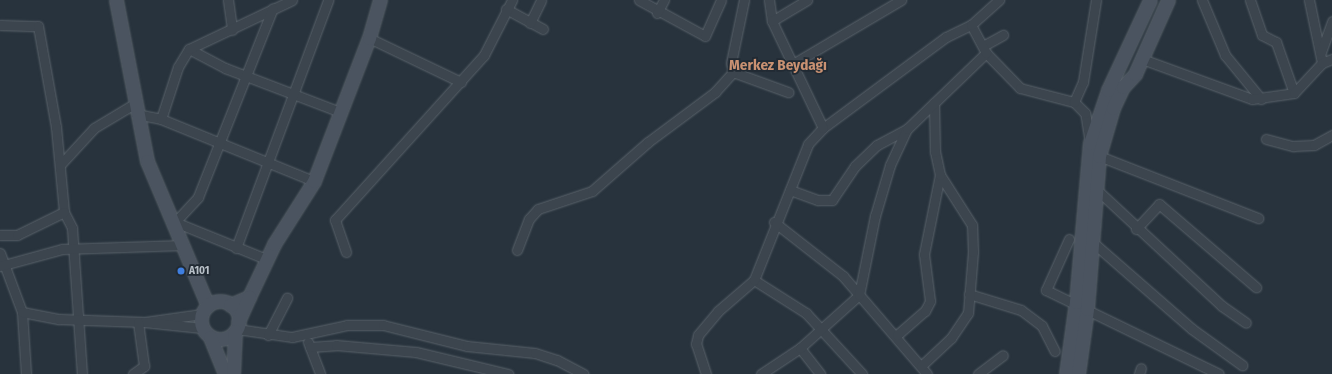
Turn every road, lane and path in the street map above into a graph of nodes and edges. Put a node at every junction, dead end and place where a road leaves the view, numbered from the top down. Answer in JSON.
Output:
{"nodes":[{"id":1,"x":116,"y":0,"type":"edge"},
{"id":2,"x":228,"y":0,"type":"edge"},
{"id":3,"x":292,"y":0,"type":"edge"},
{"id":4,"x":328,"y":0,"type":"edge"},
{"id":5,"x":380,"y":0,"type":"edge"},
{"id":6,"x":512,"y":0,"type":"edge"},
{"id":7,"x":541,"y":0,"type":"edge"},
{"id":8,"x":639,"y":0,"type":"edge"},
{"id":9,"x":664,"y":0,"type":"edge"},
{"id":10,"x":721,"y":0,"type":"edge"},
{"id":11,"x":744,"y":0,"type":"edge"},
{"id":12,"x":769,"y":0,"type":"edge"},
{"id":13,"x":807,"y":0,"type":"edge"},
{"id":14,"x":901,"y":0,"type":"edge"},
{"id":15,"x":999,"y":0,"type":"edge"},
{"id":16,"x":1096,"y":0,"type":"edge"},
{"id":17,"x":1150,"y":0,"type":"edge"},
{"id":18,"x":1168,"y":0,"type":"edge"},
{"id":19,"x":1202,"y":0,"type":"edge"},
{"id":20,"x":1250,"y":0,"type":"edge"},
{"id":21,"x":1309,"y":0,"type":"edge"},
{"id":22,"x":273,"y":8,"type":"junction"},
{"id":23,"x":506,"y":9,"type":"junction"},
{"id":24,"x":657,"y":13,"type":"junction"},
{"id":25,"x":772,"y":21,"type":"junction"},
{"id":26,"x":1332,"y":21,"type":"edge"},
{"id":27,"x":530,"y":23,"type":"junction"},
{"id":28,"x":0,"y":25,"type":"edge"},
{"id":29,"x":971,"y":25,"type":"junction"},
{"id":30,"x":543,"y":29,"type":"dead end"},
{"id":31,"x":232,"y":30,"type":"junction"},
{"id":32,"x":1003,"y":35,"type":"dead end"},
{"id":33,"x":369,"y":38,"type":"junction"},
{"id":34,"x":189,"y":49,"type":"junction"},
{"id":35,"x":985,"y":50,"type":"junction"},
{"id":36,"x":1320,"y":54,"type":"junction"},
{"id":37,"x":1142,"y":59,"type":"junction"},
{"id":38,"x":1332,"y":59,"type":"edge"},
{"id":39,"x":1322,"y":63,"type":"junction"},
{"id":40,"x":791,"y":65,"type":"junction"},
{"id":41,"x":733,"y":72,"type":"junction"},
{"id":42,"x":248,"y":75,"type":"junction"},
{"id":43,"x":461,"y":82,"type":"junction"},
{"id":44,"x":295,"y":92,"type":"junction"},
{"id":45,"x":788,"y":92,"type":"dead end"},
{"id":46,"x":1294,"y":93,"type":"junction"},
{"id":47,"x":1261,"y":99,"type":"junction"},
{"id":48,"x":1074,"y":102,"type":"junction"},
{"id":49,"x":934,"y":103,"type":"junction"},
{"id":50,"x":135,"y":109,"type":"junction"},
{"id":51,"x":340,"y":112,"type":"junction"},
{"id":52,"x":161,"y":119,"type":"junction"},
{"id":53,"x":823,"y":128,"type":"junction"},
{"id":54,"x":907,"y":128,"type":"junction"},
{"id":55,"x":1332,"y":135,"type":"edge"},
{"id":56,"x":1266,"y":139,"type":"dead end"},
{"id":57,"x":1090,"y":143,"type":"junction"},
{"id":58,"x":219,"y":144,"type":"junction"},
{"id":59,"x":1099,"y":156,"type":"junction"},
{"id":60,"x":267,"y":162,"type":"junction"},
{"id":61,"x":60,"y":165,"type":"junction"},
{"id":62,"x":940,"y":175,"type":"junction"},
{"id":63,"x":1084,"y":180,"type":"junction"},
{"id":64,"x":314,"y":181,"type":"junction"},
{"id":65,"x":1096,"y":188,"type":"junction"},
{"id":66,"x":790,"y":190,"type":"junction"},
{"id":67,"x":64,"y":212,"type":"junction"},
{"id":68,"x":1258,"y":218,"type":"dead end"},
{"id":69,"x":175,"y":222,"type":"junction"},
{"id":70,"x":774,"y":222,"type":"junction"},
{"id":71,"x":1136,"y":229,"type":"junction"},
{"id":72,"x":0,"y":235,"type":"edge"},
{"id":73,"x":1080,"y":238,"type":"junction"},
{"id":74,"x":184,"y":245,"type":"junction"},
{"id":75,"x":73,"y":248,"type":"junction"},
{"id":76,"x":236,"y":248,"type":"junction"},
{"id":77,"x":517,"y":250,"type":"dead end"},
{"id":78,"x":346,"y":252,"type":"dead end"},
{"id":79,"x":0,"y":253,"type":"edge"},
{"id":80,"x":266,"y":259,"type":"junction"},
{"id":81,"x":3,"y":266,"type":"edge"},
{"id":82,"x":754,"y":280,"type":"junction"},
{"id":83,"x":1256,"y":287,"type":"dead end"},
{"id":84,"x":969,"y":294,"type":"junction"},
{"id":85,"x":859,"y":295,"type":"junction"},
{"id":86,"x":249,"y":297,"type":"junction"},
{"id":87,"x":287,"y":298,"type":"dead end"},
{"id":88,"x":230,"y":305,"type":"junction"},
{"id":89,"x":1082,"y":306,"type":"junction"},
{"id":90,"x":205,"y":310,"type":"junction"},
{"id":91,"x":22,"y":312,"type":"junction"},
{"id":92,"x":76,"y":321,"type":"junction"},
{"id":93,"x":141,"y":322,"type":"junction"},
{"id":94,"x":1246,"y":323,"type":"dead end"},
{"id":95,"x":237,"y":327,"type":"junction"},
{"id":96,"x":823,"y":329,"type":"junction"},
{"id":97,"x":206,"y":332,"type":"junction"},
{"id":98,"x":268,"y":335,"type":"junction"},
{"id":99,"x":306,"y":335,"type":"junction"},
{"id":100,"x":897,"y":335,"type":"junction"},
{"id":101,"x":310,"y":346,"type":"junction"},
{"id":102,"x":800,"y":348,"type":"junction"},
{"id":103,"x":1055,"y":350,"type":"dead end"},
{"id":104,"x":1003,"y":355,"type":"dead end"},
{"id":105,"x":1242,"y":365,"type":"dead end"},
{"id":106,"x":921,"y":366,"type":"junction"},
{"id":107,"x":777,"y":370,"type":"edge"},
{"id":108,"x":26,"y":374,"type":"edge"},
{"id":109,"x":82,"y":374,"type":"edge"},
{"id":110,"x":133,"y":374,"type":"edge"},
{"id":111,"x":225,"y":374,"type":"edge"},
{"id":112,"x":233,"y":374,"type":"edge"},
{"id":113,"x":320,"y":374,"type":"edge"},
{"id":114,"x":508,"y":374,"type":"edge"},
{"id":115,"x":583,"y":374,"type":"edge"},
{"id":116,"x":706,"y":374,"type":"edge"},
{"id":117,"x":761,"y":374,"type":"edge"},
{"id":118,"x":820,"y":374,"type":"edge"},
{"id":119,"x":862,"y":374,"type":"edge"},
{"id":120,"x":927,"y":374,"type":"edge"},
{"id":121,"x":978,"y":374,"type":"edge"},
{"id":122,"x":1066,"y":374,"type":"edge"},
{"id":123,"x":1078,"y":374,"type":"edge"},
{"id":124,"x":1219,"y":374,"type":"edge"}],
"edges":[{"from":1,"to":50,"type":"main road"},
{"from":2,"to":31,"type":"street"},
{"from":3,"to":22,"type":"street"},
{"from":4,"to":44,"type":"street"},
{"from":5,"to":33,"type":"main road"},
{"from":6,"to":23,"type":"street"},
{"from":7,"to":27,"type":"street"},
{"from":8,"to":24,"type":"street"},
{"from":9,"to":24,"type":"street"},
{"from":10,"to":24,"type":"street"},
{"from":11,"to":41,"type":"street"},
{"from":12,"to":25,"type":"street"},
{"from":13,"to":25,"type":"street"},
{"from":14,"to":40,"type":"street"},
{"from":15,"to":29,"type":"street"},
{"from":16,"to":48,"type":"street"},
{"from":17,"to":57,"type":"main road"},
{"from":18,"to":37,"type":"main road"},
{"from":19,"to":47,"type":"street"},
{"from":20,"to":46,"type":"street"},
{"from":21,"to":36,"type":"street"},
{"from":22,"to":31,"type":"street"},
{"from":22,"to":42,"type":"street"},
{"from":23,"to":27,"type":"street"},
{"from":23,"to":43,"type":"street"},
{"from":25,"to":40,"type":"street"},
{"from":26,"to":36,"type":"street"},
{"from":27,"to":30,"type":"street"},
{"from":28,"to":61,"type":"street"},
{"from":29,"to":35,"type":"street"},
{"from":29,"to":53,"type":"street"},
{"from":31,"to":34,"type":"street"},
{"from":32,"to":35,"type":"street"},
{"from":33,"to":43,"type":"street"},
{"from":33,"to":51,"type":"main road"},
{"from":34,"to":42,"type":"street"},
{"from":34,"to":52,"type":"street"},
{"from":35,"to":48,"type":"street"},
{"from":35,"to":49,"type":"street"},
{"from":36,"to":39,"type":"street"},
{"from":37,"to":47,"type":"street"},
{"from":37,"to":59,"type":"main road"},
{"from":38,"to":39,"type":"street"},
{"from":39,"to":46,"type":"street"},
{"from":40,"to":53,"type":"street"},
{"from":41,"to":45,"type":"street"},
{"from":41,"to":77,"type":"street"},
{"from":42,"to":44,"type":"street"},
{"from":42,"to":58,"type":"street"},
{"from":43,"to":78,"type":"street"},
{"from":44,"to":51,"type":"street"},
{"from":44,"to":60,"type":"street"},
{"from":46,"to":47,"type":"street"},
{"from":48,"to":57,"type":"street"},
{"from":49,"to":54,"type":"street"},
{"from":49,"to":62,"type":"street"},
{"from":50,"to":52,"type":"street"},
{"from":50,"to":61,"type":"street"},
{"from":50,"to":69,"type":"main road"},
{"from":51,"to":64,"type":"main road"},
{"from":52,"to":58,"type":"street"},
{"from":53,"to":66,"type":"street"},
{"from":54,"to":66,"type":"street"},
{"from":54,"to":85,"type":"street"},
{"from":55,"to":56,"type":"street"},
{"from":57,"to":63,"type":"main road"},
{"from":58,"to":60,"type":"street"},
{"from":58,"to":69,"type":"street"},
{"from":59,"to":65,"type":"main road"},
{"from":59,"to":68,"type":"street"},
{"from":60,"to":64,"type":"street"},
{"from":60,"to":76,"type":"street"},
{"from":61,"to":67,"type":"street"},
{"from":62,"to":84,"type":"street"},
{"from":62,"to":100,"type":"street"},
{"from":63,"to":65,"type":"street"},
{"from":63,"to":73,"type":"main road"},
{"from":64,"to":80,"type":"main road"},
{"from":65,"to":71,"type":"street"},
{"from":65,"to":73,"type":"main road"},
{"from":66,"to":70,"type":"street"},
{"from":67,"to":72,"type":"street"},
{"from":67,"to":75,"type":"street"},
{"from":69,"to":74,"type":"main road"},
{"from":69,"to":76,"type":"street"},
{"from":70,"to":82,"type":"street"},
{"from":70,"to":85,"type":"street"},
{"from":71,"to":83,"type":"street"},
{"from":71,"to":94,"type":"street"},
{"from":73,"to":89,"type":"main road"},
{"from":73,"to":89,"type":"street"},
{"from":73,"to":105,"type":"street"},
{"from":74,"to":75,"type":"street"},
{"from":74,"to":90,"type":"main road"},
{"from":75,"to":81,"type":"street"},
{"from":75,"to":92,"type":"street"},
{"from":76,"to":80,"type":"street"},
{"from":79,"to":81,"type":"street"},
{"from":80,"to":86,"type":"main road"},
{"from":81,"to":91,"type":"street"},
{"from":82,"to":96,"type":"street"},
{"from":82,"to":116,"type":"street"},
{"from":84,"to":103,"type":"street"},
{"from":84,"to":106,"type":"street"},
{"from":85,"to":96,"type":"street"},
{"from":85,"to":100,"type":"street"},
{"from":86,"to":88,"type":"main road"},
{"from":86,"to":95,"type":"main road"},
{"from":87,"to":98,"type":"street"},
{"from":88,"to":90,"type":"main road"},
{"from":88,"to":95,"type":"main road"},
{"from":89,"to":122,"type":"main road"},
{"from":89,"to":123,"type":"main road"},
{"from":89,"to":124,"type":"street"},
{"from":90,"to":93,"type":"street"},
{"from":90,"to":97,"type":"main road"},
{"from":91,"to":92,"type":"street"},
{"from":91,"to":108,"type":"street"},
{"from":92,"to":93,"type":"street"},
{"from":92,"to":109,"type":"street"},
{"from":93,"to":97,"type":"street"},
{"from":93,"to":110,"type":"street"},
{"from":95,"to":97,"type":"main road"},
{"from":95,"to":98,"type":"street"},
{"from":95,"to":112,"type":"main road"},
{"from":96,"to":102,"type":"street"},
{"from":96,"to":119,"type":"street"},
{"from":97,"to":111,"type":"main road"},
{"from":98,"to":99,"type":"street"},
{"from":99,"to":101,"type":"street"},
{"from":99,"to":115,"type":"street"},
{"from":100,"to":106,"type":"street"},
{"from":101,"to":113,"type":"street"},
{"from":101,"to":114,"type":"street"},
{"from":102,"to":107,"type":"street"},
{"from":102,"to":118,"type":"street"},
{"from":104,"to":121,"type":"street"},
{"from":106,"to":120,"type":"street"},
{"from":107,"to":117,"type":"street"}]}
